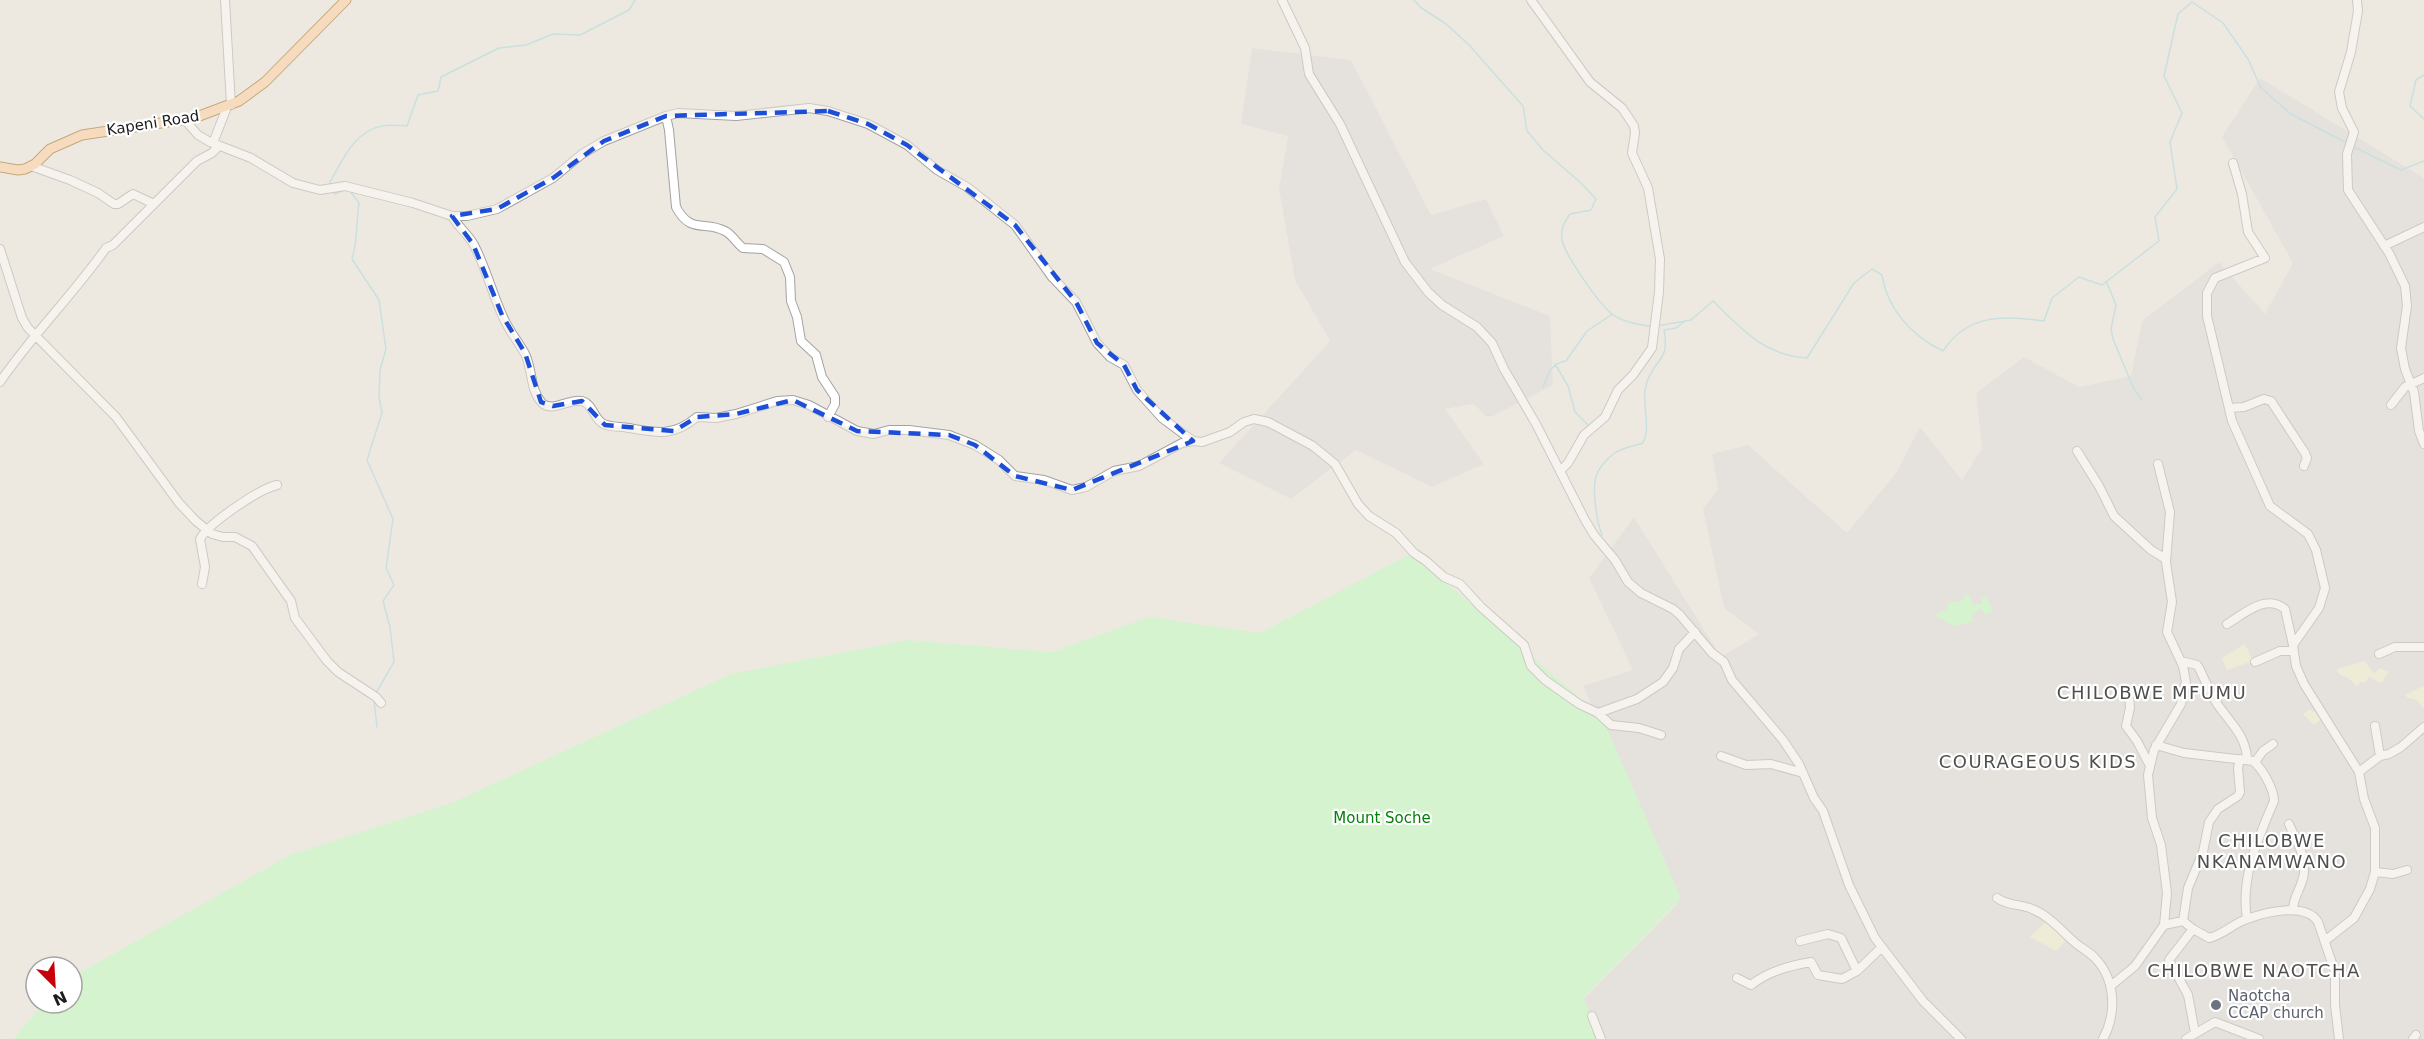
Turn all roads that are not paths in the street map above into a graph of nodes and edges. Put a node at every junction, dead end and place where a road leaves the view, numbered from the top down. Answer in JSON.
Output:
{"nodes":[{"id":1,"x":225,"y":0,"type":"edge"},
{"id":2,"x":1282,"y":0,"type":"edge"},
{"id":3,"x":1531,"y":0,"type":"edge"},
{"id":4,"x":2357,"y":0,"type":"edge"},
{"id":5,"x":342,"y":1,"type":"edge"},
{"id":6,"x":229,"y":106,"type":"junction"},
{"id":7,"x":666,"y":116,"type":"junction"},
{"id":8,"x":185,"y":120,"type":"junction"},
{"id":9,"x":216,"y":145,"type":"junction"},
{"id":10,"x":2234,"y":163,"type":"dead end"},
{"id":11,"x":31,"y":166,"type":"junction"},
{"id":12,"x":0,"y":167,"type":"edge"},
{"id":13,"x":154,"y":204,"type":"junction"},
{"id":14,"x":452,"y":216,"type":"junction"},
{"id":15,"x":2424,"y":227,"type":"edge"},
{"id":16,"x":2384,"y":246,"type":"junction"},
{"id":17,"x":0,"y":249,"type":"edge"},
{"id":18,"x":35,"y":337,"type":"junction"},
{"id":19,"x":2424,"y":378,"type":"edge"},
{"id":20,"x":0,"y":382,"type":"edge"},
{"id":21,"x":2412,"y":383,"type":"junction"},
{"id":22,"x":2391,"y":405,"type":"dead end"},
{"id":23,"x":2229,"y":408,"type":"junction"},
{"id":24,"x":828,"y":417,"type":"junction"},
{"id":25,"x":1193,"y":441,"type":"junction"},
{"id":26,"x":2424,"y":444,"type":"edge"},
{"id":27,"x":2077,"y":451,"type":"dead end"},
{"id":28,"x":2158,"y":464,"type":"dead end"},
{"id":29,"x":2304,"y":466,"type":"dead end"},
{"id":30,"x":1560,"y":471,"type":"junction"},
{"id":31,"x":277,"y":485,"type":"dead end"},
{"id":32,"x":206,"y":530,"type":"junction"},
{"id":33,"x":2166,"y":560,"type":"junction"},
{"id":34,"x":202,"y":584,"type":"dead end"},
{"id":35,"x":2227,"y":624,"type":"dead end"},
{"id":36,"x":1695,"y":632,"type":"junction"},
{"id":37,"x":2424,"y":647,"type":"edge"},
{"id":38,"x":2293,"y":648,"type":"junction"},
{"id":39,"x":2379,"y":654,"type":"dead end"},
{"id":40,"x":2181,"y":661,"type":"junction"},
{"id":41,"x":2255,"y":662,"type":"dead end"},
{"id":42,"x":2129,"y":692,"type":"dead end"},
{"id":43,"x":381,"y":703,"type":"dead end"},
{"id":44,"x":1598,"y":713,"type":"junction"},
{"id":45,"x":2374,"y":726,"type":"dead end"},
{"id":46,"x":2424,"y":726,"type":"edge"},
{"id":47,"x":1661,"y":735,"type":"dead end"},
{"id":48,"x":2273,"y":744,"type":"dead end"},
{"id":49,"x":2156,"y":745,"type":"junction"},
{"id":50,"x":1721,"y":756,"type":"dead end"},
{"id":51,"x":2380,"y":756,"type":"junction"},
{"id":52,"x":2248,"y":760,"type":"junction"},
{"id":53,"x":2149,"y":764,"type":"junction"},
{"id":54,"x":2359,"y":772,"type":"junction"},
{"id":55,"x":1803,"y":773,"type":"junction"},
{"id":56,"x":2289,"y":824,"type":"dead end"},
{"id":57,"x":2407,"y":870,"type":"dead end"},
{"id":58,"x":2375,"y":872,"type":"junction"},
{"id":59,"x":1997,"y":898,"type":"dead end"},
{"id":60,"x":2293,"y":909,"type":"junction"},
{"id":61,"x":2247,"y":919,"type":"junction"},
{"id":62,"x":2183,"y":921,"type":"junction"},
{"id":63,"x":2164,"y":925,"type":"junction"},
{"id":64,"x":2193,"y":929,"type":"junction"},
{"id":65,"x":2326,"y":940,"type":"junction"},
{"id":66,"x":1800,"y":941,"type":"dead end"},
{"id":67,"x":1882,"y":947,"type":"junction"},
{"id":68,"x":1857,"y":971,"type":"junction"},
{"id":69,"x":1737,"y":978,"type":"dead end"},
{"id":70,"x":2112,"y":985,"type":"junction"},
{"id":71,"x":1592,"y":1016,"type":"dead end"},
{"id":72,"x":2195,"y":1033,"type":"junction"},
{"id":73,"x":1958,"y":1038,"type":"edge"},
{"id":74,"x":1601,"y":1039,"type":"edge"},
{"id":75,"x":2103,"y":1039,"type":"edge"},
{"id":76,"x":2186,"y":1039,"type":"edge"},
{"id":77,"x":2259,"y":1039,"type":"edge"},
{"id":78,"x":2339,"y":1039,"type":"edge"}],
"edges":[{"from":1,"to":6,"type":"street"},
{"from":2,"to":30,"type":"street"},
{"from":3,"to":30,"type":"street"},
{"from":4,"to":16,"type":"street"},
{"from":5,"to":6,"type":"main road","name":"Kapeni Road"},
{"from":6,"to":8,"type":"main road","name":"Kapeni Road"},
{"from":6,"to":9,"type":"street"},
{"from":7,"to":14,"type":"street"},
{"from":7,"to":24,"type":"street"},
{"from":7,"to":25,"type":"street"},
{"from":8,"to":9,"type":"street"},
{"from":8,"to":11,"type":"main road","name":"Kapeni Road"},
{"from":9,"to":13,"type":"street"},
{"from":9,"to":14,"type":"street"},
{"from":10,"to":23,"type":"street"},
{"from":11,"to":12,"type":"main road"},
{"from":11,"to":13,"type":"street"},
{"from":13,"to":18,"type":"street"},
{"from":14,"to":24,"type":"street"},
{"from":15,"to":16,"type":"street"},
{"from":16,"to":21,"type":"street"},
{"from":17,"to":18,"type":"street"},
{"from":18,"to":20,"type":"street"},
{"from":18,"to":32,"type":"street"},
{"from":19,"to":21,"type":"street"},
{"from":21,"to":22,"type":"street"},
{"from":21,"to":26,"type":"street"},
{"from":23,"to":29,"type":"street"},
{"from":23,"to":38,"type":"street"},
{"from":24,"to":25,"type":"street"},
{"from":25,"to":44,"type":"street"},
{"from":27,"to":33,"type":"street"},
{"from":28,"to":33,"type":"street"},
{"from":30,"to":36,"type":"street"},
{"from":31,"to":32,"type":"street"},
{"from":32,"to":34,"type":"street"},
{"from":32,"to":43,"type":"street"},
{"from":33,"to":40,"type":"street"},
{"from":35,"to":38,"type":"street"},
{"from":36,"to":44,"type":"street"},
{"from":36,"to":55,"type":"street"},
{"from":37,"to":39,"type":"street"},
{"from":38,"to":41,"type":"street"},
{"from":38,"to":54,"type":"street"},
{"from":40,"to":49,"type":"street"},
{"from":40,"to":52,"type":"street"},
{"from":42,"to":53,"type":"street"},
{"from":44,"to":47,"type":"street"},
{"from":45,"to":51,"type":"street"},
{"from":46,"to":51,"type":"street"},
{"from":48,"to":52,"type":"street"},
{"from":49,"to":52,"type":"street"},
{"from":49,"to":53,"type":"street"},
{"from":50,"to":55,"type":"street"},
{"from":51,"to":54,"type":"street"},
{"from":52,"to":61,"type":"street"},
{"from":52,"to":62,"type":"street"},
{"from":53,"to":63,"type":"street"},
{"from":54,"to":58,"type":"street"},
{"from":55,"to":67,"type":"street"},
{"from":56,"to":60,"type":"street"},
{"from":57,"to":58,"type":"street"},
{"from":58,"to":65,"type":"street"},
{"from":59,"to":70,"type":"street"},
{"from":60,"to":61,"type":"street"},
{"from":60,"to":65,"type":"street"},
{"from":61,"to":64,"type":"street"},
{"from":62,"to":63,"type":"street"},
{"from":62,"to":64,"type":"street"},
{"from":63,"to":70,"type":"street"},
{"from":64,"to":72,"type":"street"},
{"from":65,"to":78,"type":"street"},
{"from":66,"to":68,"type":"street"},
{"from":67,"to":68,"type":"street"},
{"from":67,"to":73,"type":"street"},
{"from":68,"to":69,"type":"street"},
{"from":70,"to":75,"type":"street"},
{"from":71,"to":74,"type":"street"},
{"from":72,"to":76,"type":"street"},
{"from":72,"to":77,"type":"street"}]}
